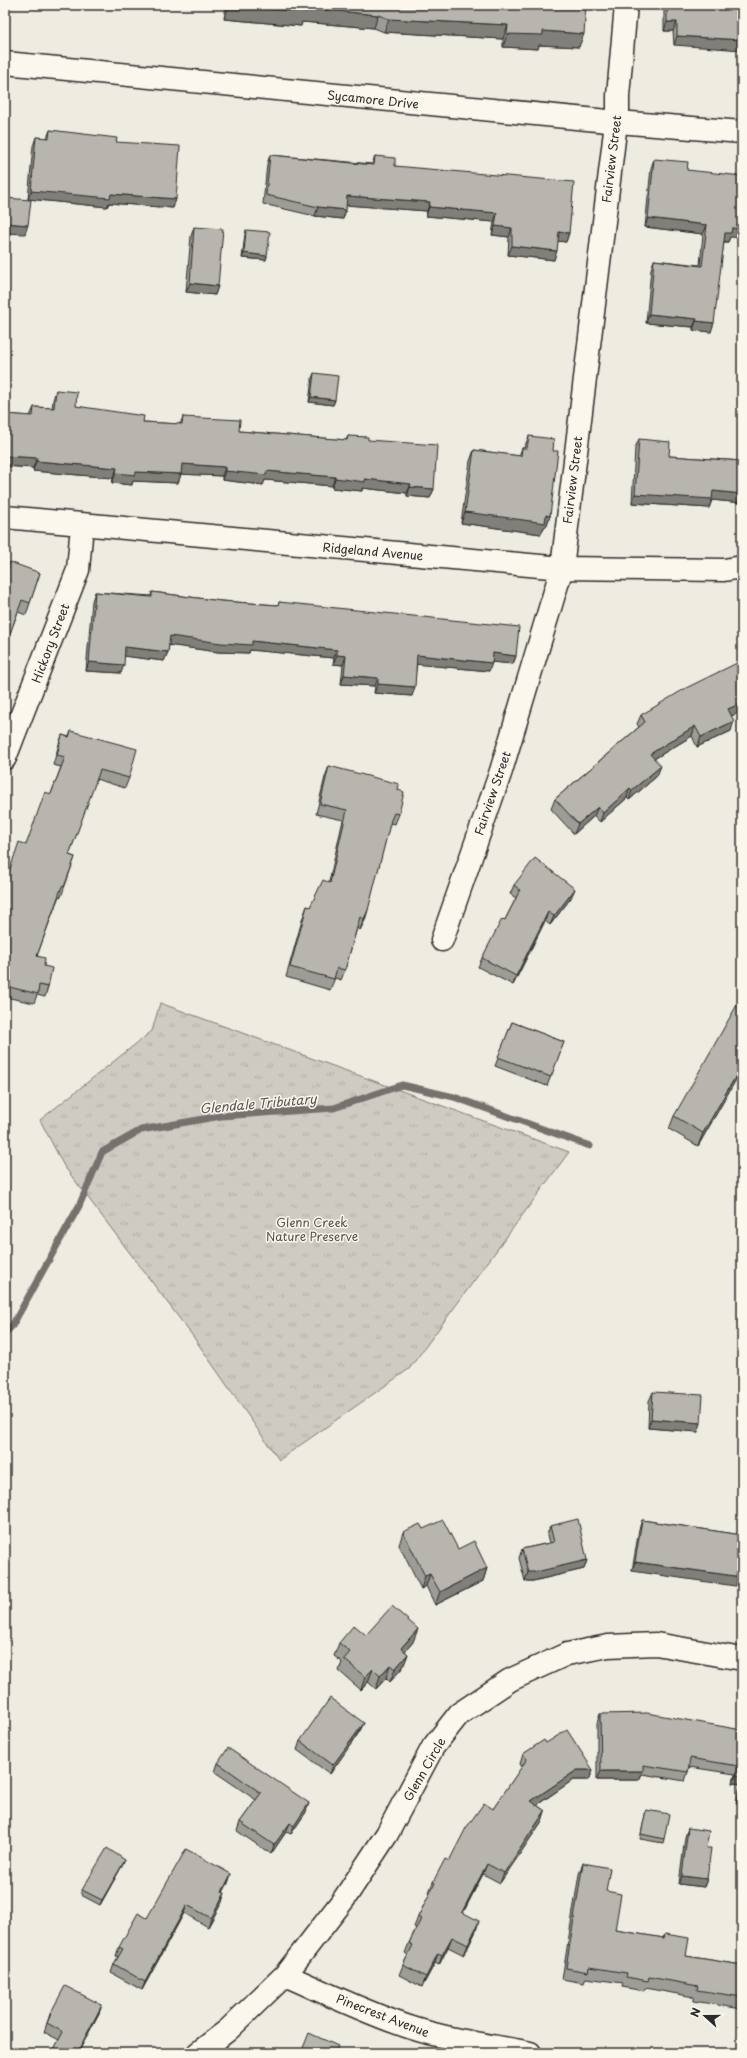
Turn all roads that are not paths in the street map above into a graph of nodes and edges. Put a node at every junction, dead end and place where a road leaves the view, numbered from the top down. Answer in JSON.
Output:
{"nodes":[{"id":1,"x":626,"y":5,"type":"edge"},
{"id":2,"x":5,"y":63,"type":"edge"},
{"id":3,"x":618,"y":122,"type":"junction"},
{"id":4,"x":742,"y":132,"type":"edge"},
{"id":5,"x":5,"y":517,"type":"edge"},
{"id":6,"x":82,"y":525,"type":"junction"},
{"id":7,"x":742,"y":567,"type":"edge"},
{"id":8,"x":562,"y":568,"type":"junction"},
{"id":9,"x":5,"y":758,"type":"edge"},
{"id":10,"x":442,"y":940,"type":"dead end"},
{"id":11,"x":742,"y":1659,"type":"edge"},
{"id":12,"x":285,"y":1975,"type":"junction"},
{"id":13,"x":198,"y":2053,"type":"edge"},
{"id":14,"x":530,"y":2053,"type":"edge"}],
"edges":[{"from":1,"to":3,"type":"street","name":"Fairview Street"},
{"from":2,"to":3,"type":"street","name":"Sycamore Drive"},
{"from":3,"to":4,"type":"street","name":"Sycamore Drive"},
{"from":3,"to":8,"type":"street","name":"Fairview Street"},
{"from":5,"to":6,"type":"street","name":"Ridgeland Avenue"},
{"from":6,"to":8,"type":"street","name":"Ridgeland Avenue"},
{"from":6,"to":9,"type":"street","name":"Hickory Street"},
{"from":7,"to":8,"type":"street","name":"Ridgeland Avenue"},
{"from":8,"to":10,"type":"street","name":"Fairview Street"},
{"from":11,"to":12,"type":"street","name":"Glenn Circle"},
{"from":12,"to":13,"type":"street","name":"Glenn Circle"},
{"from":12,"to":14,"type":"street","name":"Pinecrest Avenue"}]}
